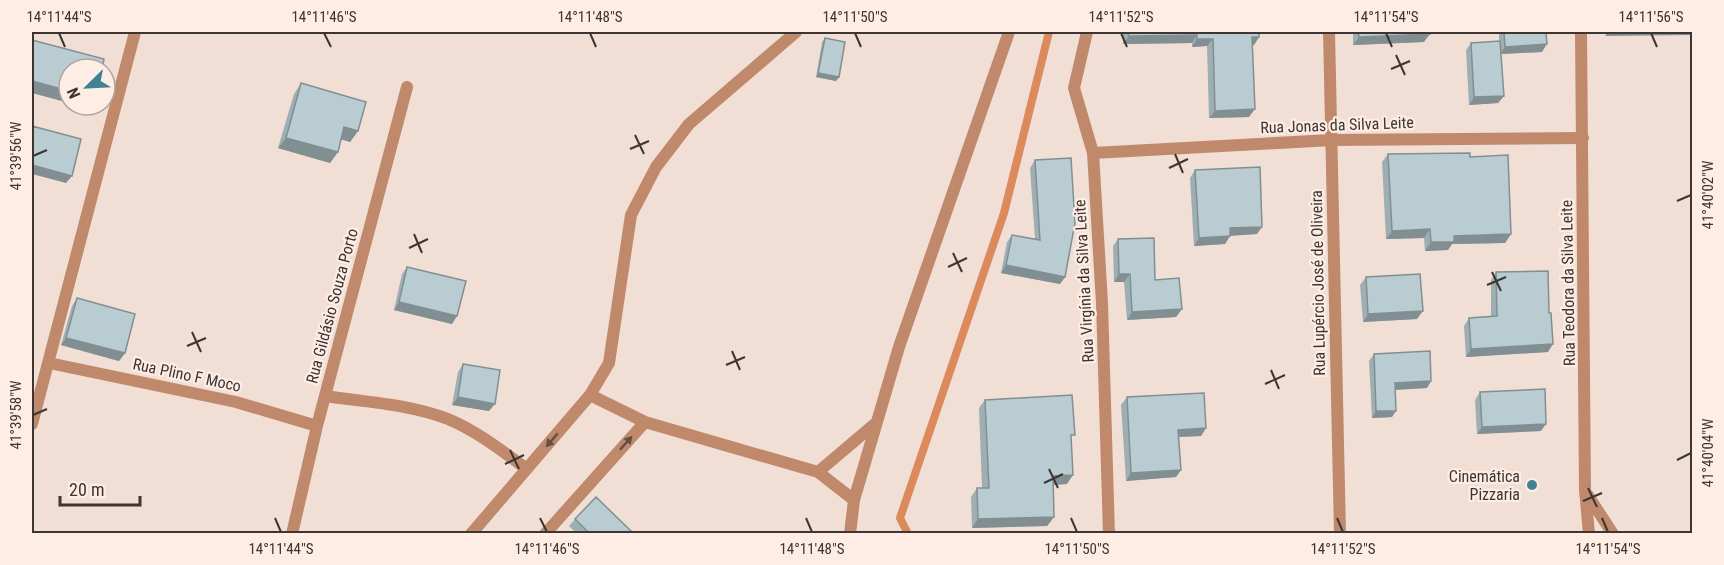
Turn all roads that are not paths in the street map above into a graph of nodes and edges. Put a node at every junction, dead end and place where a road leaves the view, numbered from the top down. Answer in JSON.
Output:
{"nodes":[{"id":1,"x":135,"y":32,"type":"edge"},
{"id":2,"x":796,"y":32,"type":"edge"},
{"id":3,"x":1009,"y":32,"type":"edge"},
{"id":4,"x":1088,"y":32,"type":"edge"},
{"id":5,"x":1329,"y":32,"type":"edge"},
{"id":6,"x":1581,"y":32,"type":"edge"},
{"id":7,"x":407,"y":87,"type":"dead end"},
{"id":8,"x":1583,"y":138,"type":"junction"},
{"id":9,"x":1332,"y":140,"type":"junction"},
{"id":10,"x":1093,"y":153,"type":"junction"},
{"id":11,"x":49,"y":363,"type":"junction"},
{"id":12,"x":325,"y":396,"type":"junction"},
{"id":13,"x":590,"y":396,"type":"junction"},
{"id":14,"x":645,"y":422,"type":"junction"},
{"id":15,"x":877,"y":422,"type":"junction"},
{"id":16,"x":32,"y":424,"type":"edge"},
{"id":17,"x":317,"y":426,"type":"junction"},
{"id":18,"x":527,"y":469,"type":"junction"},
{"id":19,"x":818,"y":472,"type":"junction"},
{"id":20,"x":1585,"y":490,"type":"junction"},
{"id":21,"x":854,"y":500,"type":"junction"},
{"id":22,"x":292,"y":534,"type":"edge"},
{"id":23,"x":471,"y":534,"type":"edge"},
{"id":24,"x":545,"y":534,"type":"edge"},
{"id":25,"x":850,"y":534,"type":"edge"},
{"id":26,"x":1109,"y":534,"type":"edge"},
{"id":27,"x":1340,"y":534,"type":"edge"},
{"id":28,"x":1589,"y":534,"type":"edge"},
{"id":29,"x":1613,"y":534,"type":"edge"}],
"edges":[{"from":1,"to":11,"type":"street"},
{"from":2,"to":13,"type":"street"},
{"from":3,"to":15,"type":"street"},
{"from":4,"to":10,"type":"street","name":"Rua Virgínia da Silva Leite"},
{"from":5,"to":9,"type":"street","name":"Rua Lupércio José de Oliveira"},
{"from":6,"to":8,"type":"street","name":"Rua Teodora da Silva Leite"},
{"from":7,"to":12,"type":"street","name":"Rua Gildásio Souza Porto"},
{"from":8,"to":9,"type":"street","name":"Rua Jonas da Silva Leite"},
{"from":8,"to":20,"type":"street","name":"Rua Teodora da Silva Leite"},
{"from":9,"to":10,"type":"street","name":"Rua Jonas da Silva Leite"},
{"from":9,"to":27,"type":"street","name":"Rua Lupércio José de Oliveira"},
{"from":10,"to":26,"type":"street","name":"Rua Virgínia da Silva Leite"},
{"from":11,"to":16,"type":"street"},
{"from":11,"to":17,"type":"street","name":"Rua Plino F Moco"},
{"from":12,"to":17,"type":"street","name":"Rua Gildásio Souza Porto"},
{"from":12,"to":18,"type":"street"},
{"from":13,"to":14,"type":"street"},
{"from":13,"to":18,"type":"street","one_way":true},
{"from":14,"to":19,"type":"street"},
{"from":24,"to":14,"type":"street","one_way":true},
{"from":15,"to":19,"type":"street"},
{"from":15,"to":21,"type":"street"},
{"from":17,"to":22,"type":"street","name":"Rua Gildásio Souza Porto"},
{"from":18,"to":23,"type":"street"},
{"from":19,"to":21,"type":"street"},
{"from":20,"to":28,"type":"street","name":"Rua Teodora da Silva Leite"},
{"from":20,"to":29,"type":"street"},
{"from":21,"to":25,"type":"street"}]}
